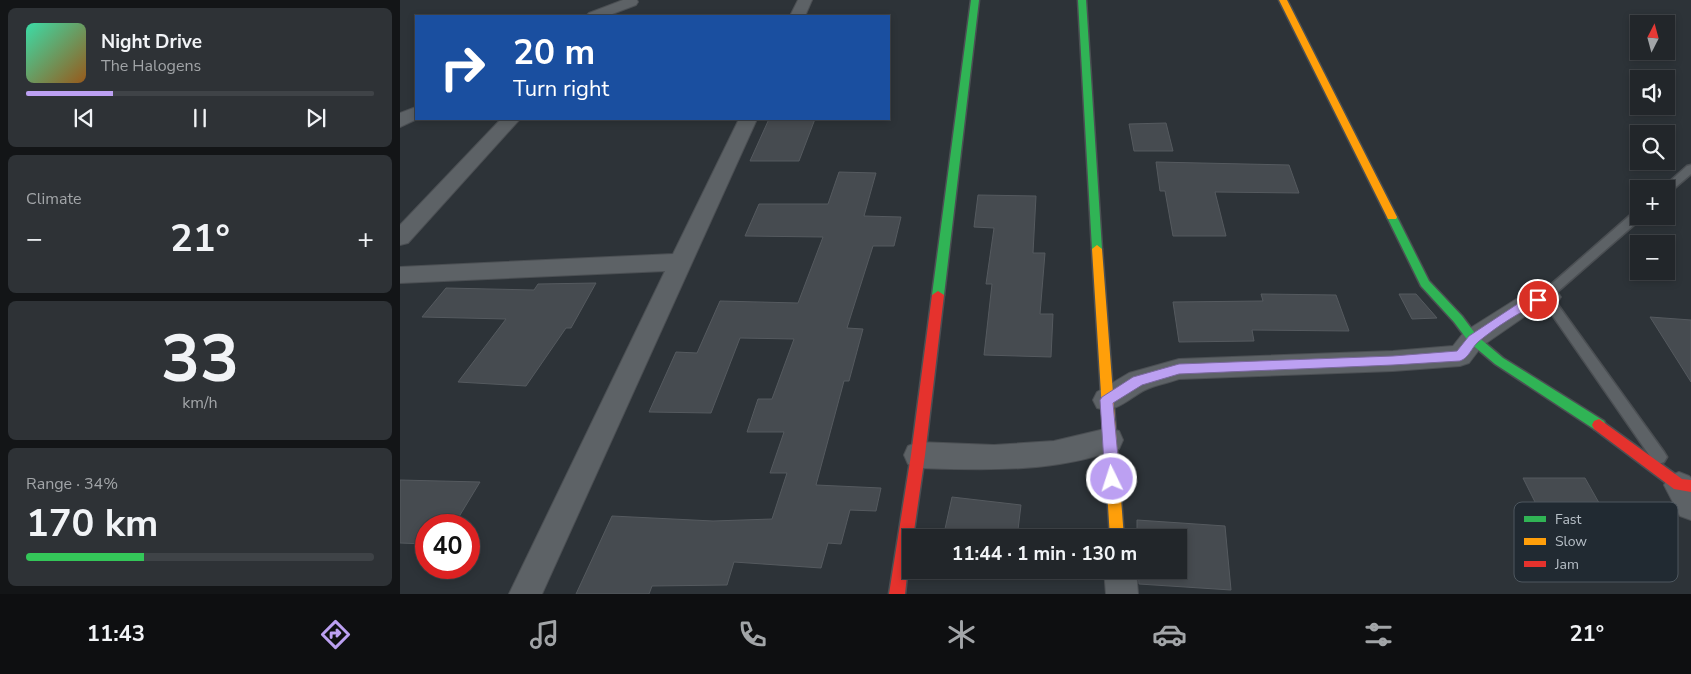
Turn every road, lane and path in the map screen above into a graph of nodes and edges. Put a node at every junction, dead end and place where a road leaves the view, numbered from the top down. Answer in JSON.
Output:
{"nodes":[{"id":1,"x":805,"y":0,"type":"edge"},
{"id":2,"x":975,"y":0,"type":"edge"},
{"id":3,"x":1082,"y":0,"type":"edge"},
{"id":4,"x":1283,"y":0,"type":"edge"},
{"id":5,"x":633,"y":1,"type":"edge"},
{"id":6,"x":597,"y":15,"type":"edge"},
{"id":7,"x":616,"y":15,"type":"edge"},
{"id":8,"x":798,"y":15,"type":"edge"},
{"id":9,"x":415,"y":113,"type":"edge"},
{"id":10,"x":510,"y":120,"type":"edge"},
{"id":11,"x":748,"y":120,"type":"edge"},
{"id":12,"x":400,"y":122,"type":"edge"},
{"id":13,"x":1691,"y":168,"type":"edge"},
{"id":14,"x":1675,"y":182,"type":"edge"},
{"id":15,"x":1630,"y":222,"type":"edge"},
{"id":16,"x":400,"y":238,"type":"edge"},
{"id":17,"x":680,"y":262,"type":"junction"},
{"id":18,"x":400,"y":275,"type":"edge"},
{"id":19,"x":1549,"y":297,"type":"junction"},
{"id":20,"x":1473,"y":339,"type":"junction"},
{"id":21,"x":1106,"y":400,"type":"junction"},
{"id":22,"x":1109,"y":440,"type":"junction"},
{"id":23,"x":918,"y":455,"type":"junction"},
{"id":24,"x":1687,"y":492,"type":"edge"},
{"id":25,"x":1116,"y":529,"type":"edge"},
{"id":26,"x":1121,"y":579,"type":"edge"},
{"id":27,"x":525,"y":594,"type":"edge"},
{"id":28,"x":897,"y":594,"type":"edge"},
{"id":29,"x":1122,"y":594,"type":"edge"}],
"edges":[{"from":1,"to":8,"type":"street"},
{"from":2,"to":23,"type":"street"},
{"from":3,"to":21,"type":"street"},
{"from":4,"to":20,"type":"street"},
{"from":5,"to":6,"type":"street"},
{"from":5,"to":7,"type":"street"},
{"from":9,"to":12,"type":"street"},
{"from":10,"to":16,"type":"street"},
{"from":11,"to":17,"type":"street"},
{"from":13,"to":14,"type":"lane"},
{"from":15,"to":19,"type":"lane"},
{"from":17,"to":18,"type":"street"},
{"from":17,"to":27,"type":"street"},
{"from":19,"to":20,"type":"street"},
{"from":19,"to":24,"type":"lane"},
{"from":20,"to":21,"type":"street"},
{"from":20,"to":24,"type":"street"},
{"from":21,"to":22,"type":"street"},
{"from":22,"to":23,"type":"street"},
{"from":22,"to":25,"type":"street"},
{"from":23,"to":28,"type":"street"},
{"from":26,"to":29,"type":"street"}]}
